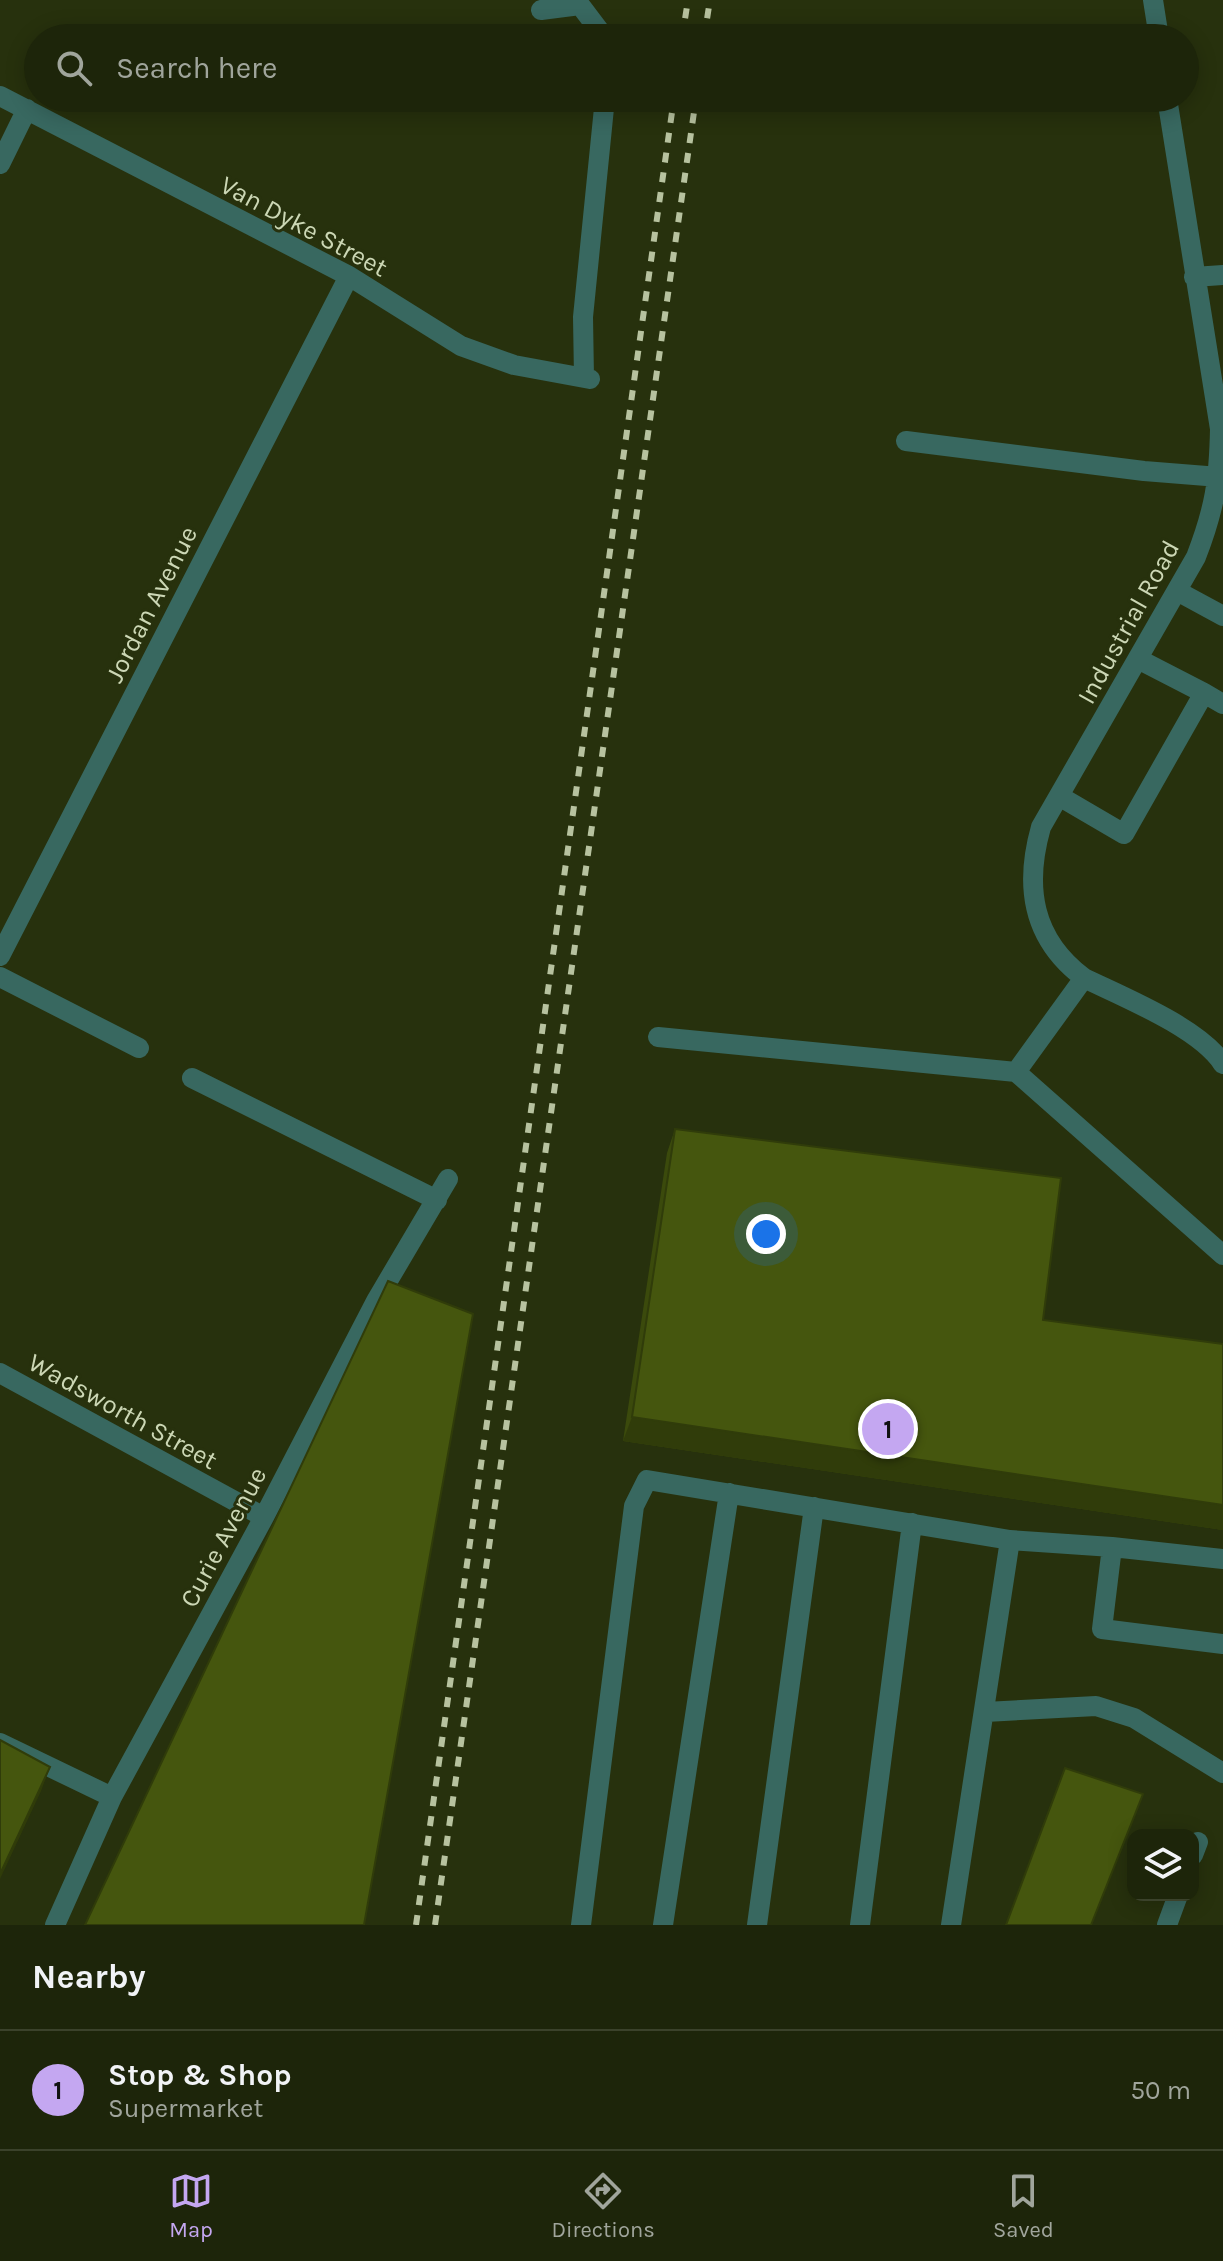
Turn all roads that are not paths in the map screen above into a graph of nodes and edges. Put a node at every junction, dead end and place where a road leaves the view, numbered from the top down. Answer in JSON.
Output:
{"nodes":[{"id":1,"x":1153,"y":0,"type":"edge"},
{"id":2,"x":541,"y":10,"type":"dead end"},
{"id":3,"x":594,"y":24,"type":"edge"},
{"id":4,"x":1157,"y":24,"type":"edge"},
{"id":5,"x":0,"y":96,"type":"edge"},
{"id":6,"x":24,"y":108,"type":"edge"},
{"id":7,"x":26,"y":112,"type":"edge"},
{"id":8,"x":33,"y":112,"type":"edge"},
{"id":9,"x":604,"y":112,"type":"edge"},
{"id":10,"x":1169,"y":112,"type":"edge"},
{"id":11,"x":0,"y":164,"type":"edge"},
{"id":12,"x":1223,"y":275,"type":"edge"},
{"id":13,"x":349,"y":276,"type":"junction"},
{"id":14,"x":1194,"y":277,"type":"junction"},
{"id":15,"x":906,"y":441,"type":"dead end"},
{"id":16,"x":1221,"y":453,"type":"edge"},
{"id":17,"x":1219,"y":477,"type":"junction"},
{"id":18,"x":1177,"y":591,"type":"junction"},
{"id":19,"x":1222,"y":614,"type":"edge"},
{"id":20,"x":1138,"y":659,"type":"junction"},
{"id":21,"x":1204,"y":693,"type":"junction"},
{"id":22,"x":1223,"y":704,"type":"edge"},
{"id":23,"x":1059,"y":796,"type":"junction"},
{"id":24,"x":0,"y":956,"type":"edge"},
{"id":25,"x":0,"y":977,"type":"edge"},
{"id":26,"x":1084,"y":978,"type":"junction"},
{"id":27,"x":658,"y":1037,"type":"dead end"},
{"id":28,"x":139,"y":1048,"type":"dead end"},
{"id":29,"x":1223,"y":1064,"type":"edge"},
{"id":30,"x":1016,"y":1072,"type":"junction"},
{"id":31,"x":192,"y":1078,"type":"dead end"},
{"id":32,"x":448,"y":1179,"type":"dead end"},
{"id":33,"x":437,"y":1200,"type":"junction"},
{"id":34,"x":1223,"y":1255,"type":"edge"},
{"id":35,"x":0,"y":1373,"type":"edge"},
{"id":36,"x":729,"y":1493,"type":"junction"},
{"id":37,"x":814,"y":1507,"type":"junction"},
{"id":38,"x":264,"y":1517,"type":"junction"},
{"id":39,"x":912,"y":1523,"type":"junction"},
{"id":40,"x":1010,"y":1540,"type":"junction"},
{"id":41,"x":1112,"y":1547,"type":"junction"},
{"id":42,"x":1223,"y":1559,"type":"edge"},
{"id":43,"x":1223,"y":1644,"type":"edge"},
{"id":44,"x":985,"y":1712,"type":"junction"},
{"id":45,"x":0,"y":1743,"type":"edge"},
{"id":46,"x":1223,"y":1773,"type":"edge"},
{"id":47,"x":112,"y":1797,"type":"junction"},
{"id":48,"x":1176,"y":1901,"type":"edge"},
{"id":49,"x":55,"y":1925,"type":"edge"},
{"id":50,"x":581,"y":1925,"type":"edge"},
{"id":51,"x":663,"y":1925,"type":"edge"},
{"id":52,"x":757,"y":1925,"type":"edge"},
{"id":53,"x":860,"y":1925,"type":"edge"},
{"id":54,"x":951,"y":1925,"type":"edge"},
{"id":55,"x":1167,"y":1925,"type":"edge"}],
"edges":[{"from":1,"to":4,"type":"street"},
{"from":2,"to":3,"type":"street"},
{"from":5,"to":6,"type":"street","name":"Van Dyke Street"},
{"from":7,"to":11,"type":"street"},
{"from":8,"to":13,"type":"street","name":"Van Dyke Street"},
{"from":9,"to":13,"type":"street","name":"Van Dyke Street"},
{"from":10,"to":14,"type":"street","name":"Industrial Road"},
{"from":12,"to":14,"type":"street"},
{"from":13,"to":24,"type":"street","name":"Jordan Avenue"},
{"from":14,"to":16,"type":"street","name":"Industrial Road"},
{"from":15,"to":17,"type":"street"},
{"from":16,"to":17,"type":"street","name":"Industrial Road"},
{"from":17,"to":18,"type":"street","name":"Industrial Road"},
{"from":18,"to":19,"type":"street"},
{"from":18,"to":20,"type":"street","name":"Industrial Road"},
{"from":20,"to":21,"type":"street"},
{"from":20,"to":23,"type":"street","name":"Industrial Road"},
{"from":21,"to":22,"type":"street"},
{"from":21,"to":23,"type":"street"},
{"from":23,"to":26,"type":"street","name":"Industrial Road"},
{"from":25,"to":28,"type":"street"},
{"from":26,"to":29,"type":"street","name":"Industrial Road"},
{"from":26,"to":30,"type":"street"},
{"from":27,"to":30,"type":"street"},
{"from":30,"to":34,"type":"street"},
{"from":31,"to":33,"type":"street"},
{"from":32,"to":33,"type":"street","name":"Curie Avenue"},
{"from":33,"to":38,"type":"street","name":"Curie Avenue"},
{"from":35,"to":38,"type":"street","name":"Wadsworth Street"},
{"from":36,"to":37,"type":"street"},
{"from":36,"to":50,"type":"street"},
{"from":36,"to":51,"type":"street"},
{"from":37,"to":39,"type":"street"},
{"from":37,"to":52,"type":"street"},
{"from":38,"to":47,"type":"street","name":"Curie Avenue"},
{"from":39,"to":40,"type":"street"},
{"from":39,"to":53,"type":"street"},
{"from":40,"to":41,"type":"street"},
{"from":40,"to":44,"type":"street"},
{"from":41,"to":42,"type":"street"},
{"from":41,"to":43,"type":"street"},
{"from":44,"to":46,"type":"street"},
{"from":44,"to":54,"type":"street"},
{"from":45,"to":47,"type":"street"},
{"from":47,"to":49,"type":"street","name":"Curie Avenue"},
{"from":48,"to":55,"type":"street"}]}
